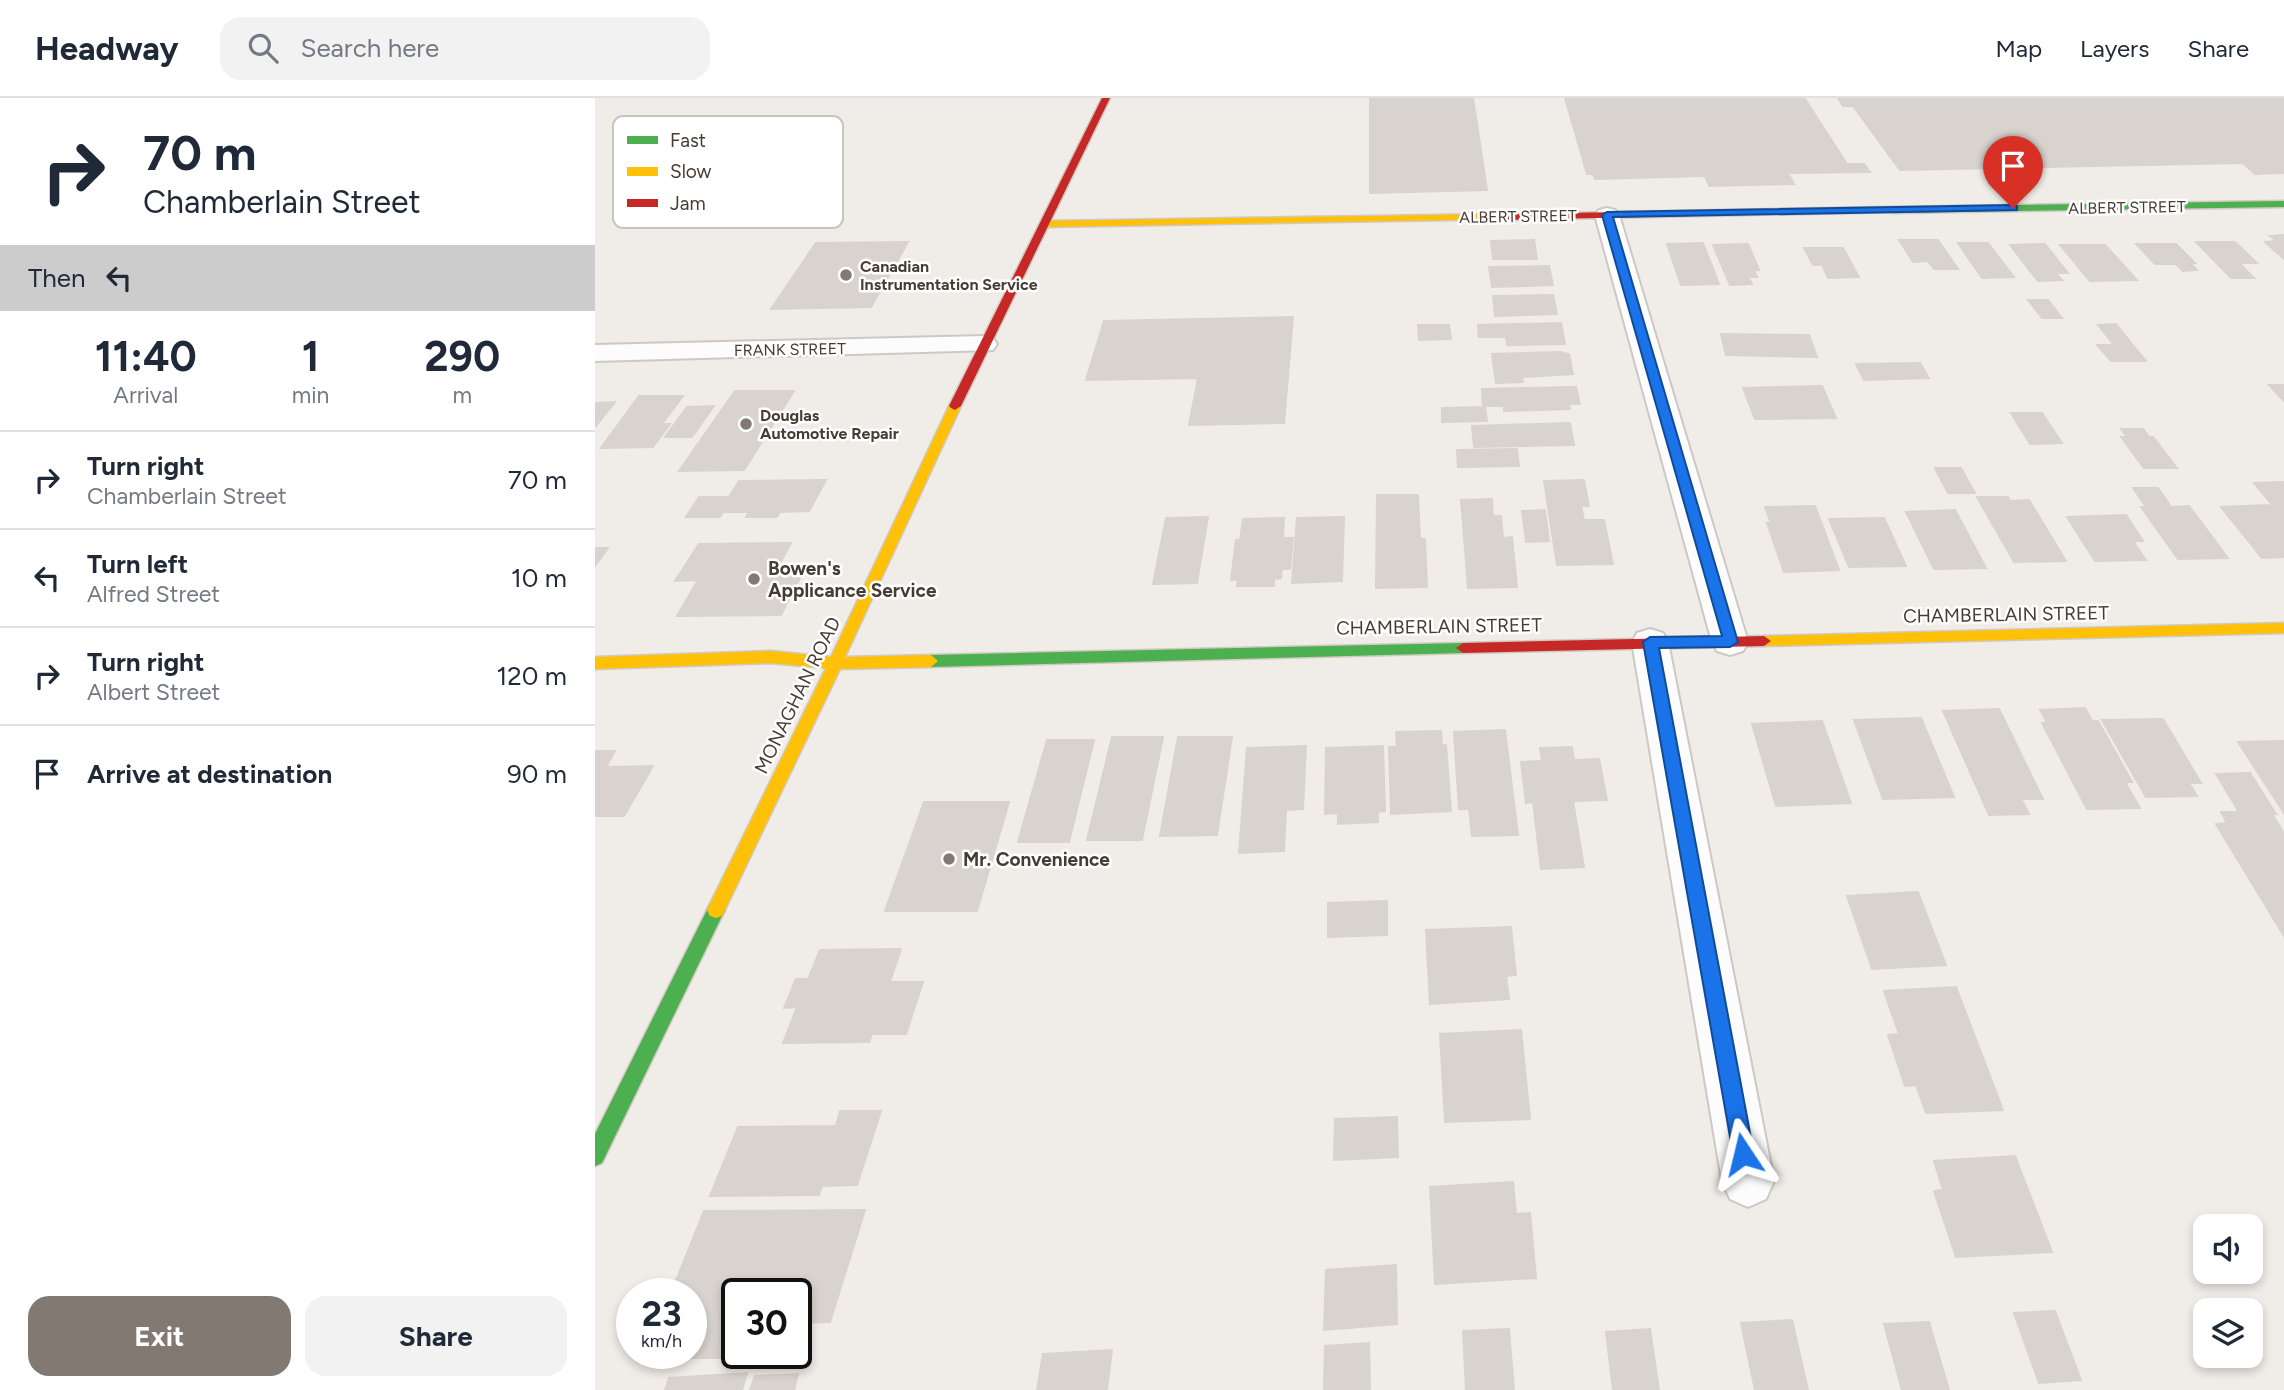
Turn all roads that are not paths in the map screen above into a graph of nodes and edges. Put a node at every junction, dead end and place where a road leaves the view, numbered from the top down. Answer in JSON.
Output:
{"nodes":[{"id":1,"x":1106,"y":98,"type":"edge"},
{"id":2,"x":2284,"y":204,"type":"edge"},
{"id":3,"x":1607,"y":215,"type":"junction"},
{"id":4,"x":1046,"y":224,"type":"junction"},
{"id":5,"x":984,"y":344,"type":"junction"},
{"id":6,"x":595,"y":354,"type":"edge"},
{"id":7,"x":2284,"y":628,"type":"edge"},
{"id":8,"x":1650,"y":642,"type":"junction"},
{"id":9,"x":1730,"y":642,"type":"junction"},
{"id":10,"x":595,"y":663,"type":"edge"},
{"id":11,"x":836,"y":663,"type":"junction"},
{"id":12,"x":595,"y":1156,"type":"edge"},
{"id":13,"x":1748,"y":1181,"type":"dead end"}],
"edges":[{"from":1,"to":4,"type":"street","name":"MONAGHAN ROAD"},
{"from":2,"to":3,"type":"street","name":"ALBERT STREET"},
{"from":3,"to":4,"type":"street","name":"ALBERT STREET"},
{"from":3,"to":9,"type":"street"},
{"from":4,"to":5,"type":"street","name":"MONAGHAN ROAD"},
{"from":5,"to":6,"type":"street","name":"FRANK STREET"},
{"from":5,"to":11,"type":"street","name":"MONAGHAN ROAD"},
{"from":7,"to":9,"type":"street","name":"CHAMBERLAIN STREET"},
{"from":8,"to":9,"type":"street","name":"CHAMBERLAIN STREET"},
{"from":8,"to":11,"type":"street","name":"CHAMBERLAIN STREET"},
{"from":8,"to":13,"type":"street"},
{"from":10,"to":11,"type":"street","name":"CHAMBERLAIN STREET"},
{"from":11,"to":12,"type":"street","name":"MONAGHAN ROAD"}]}
